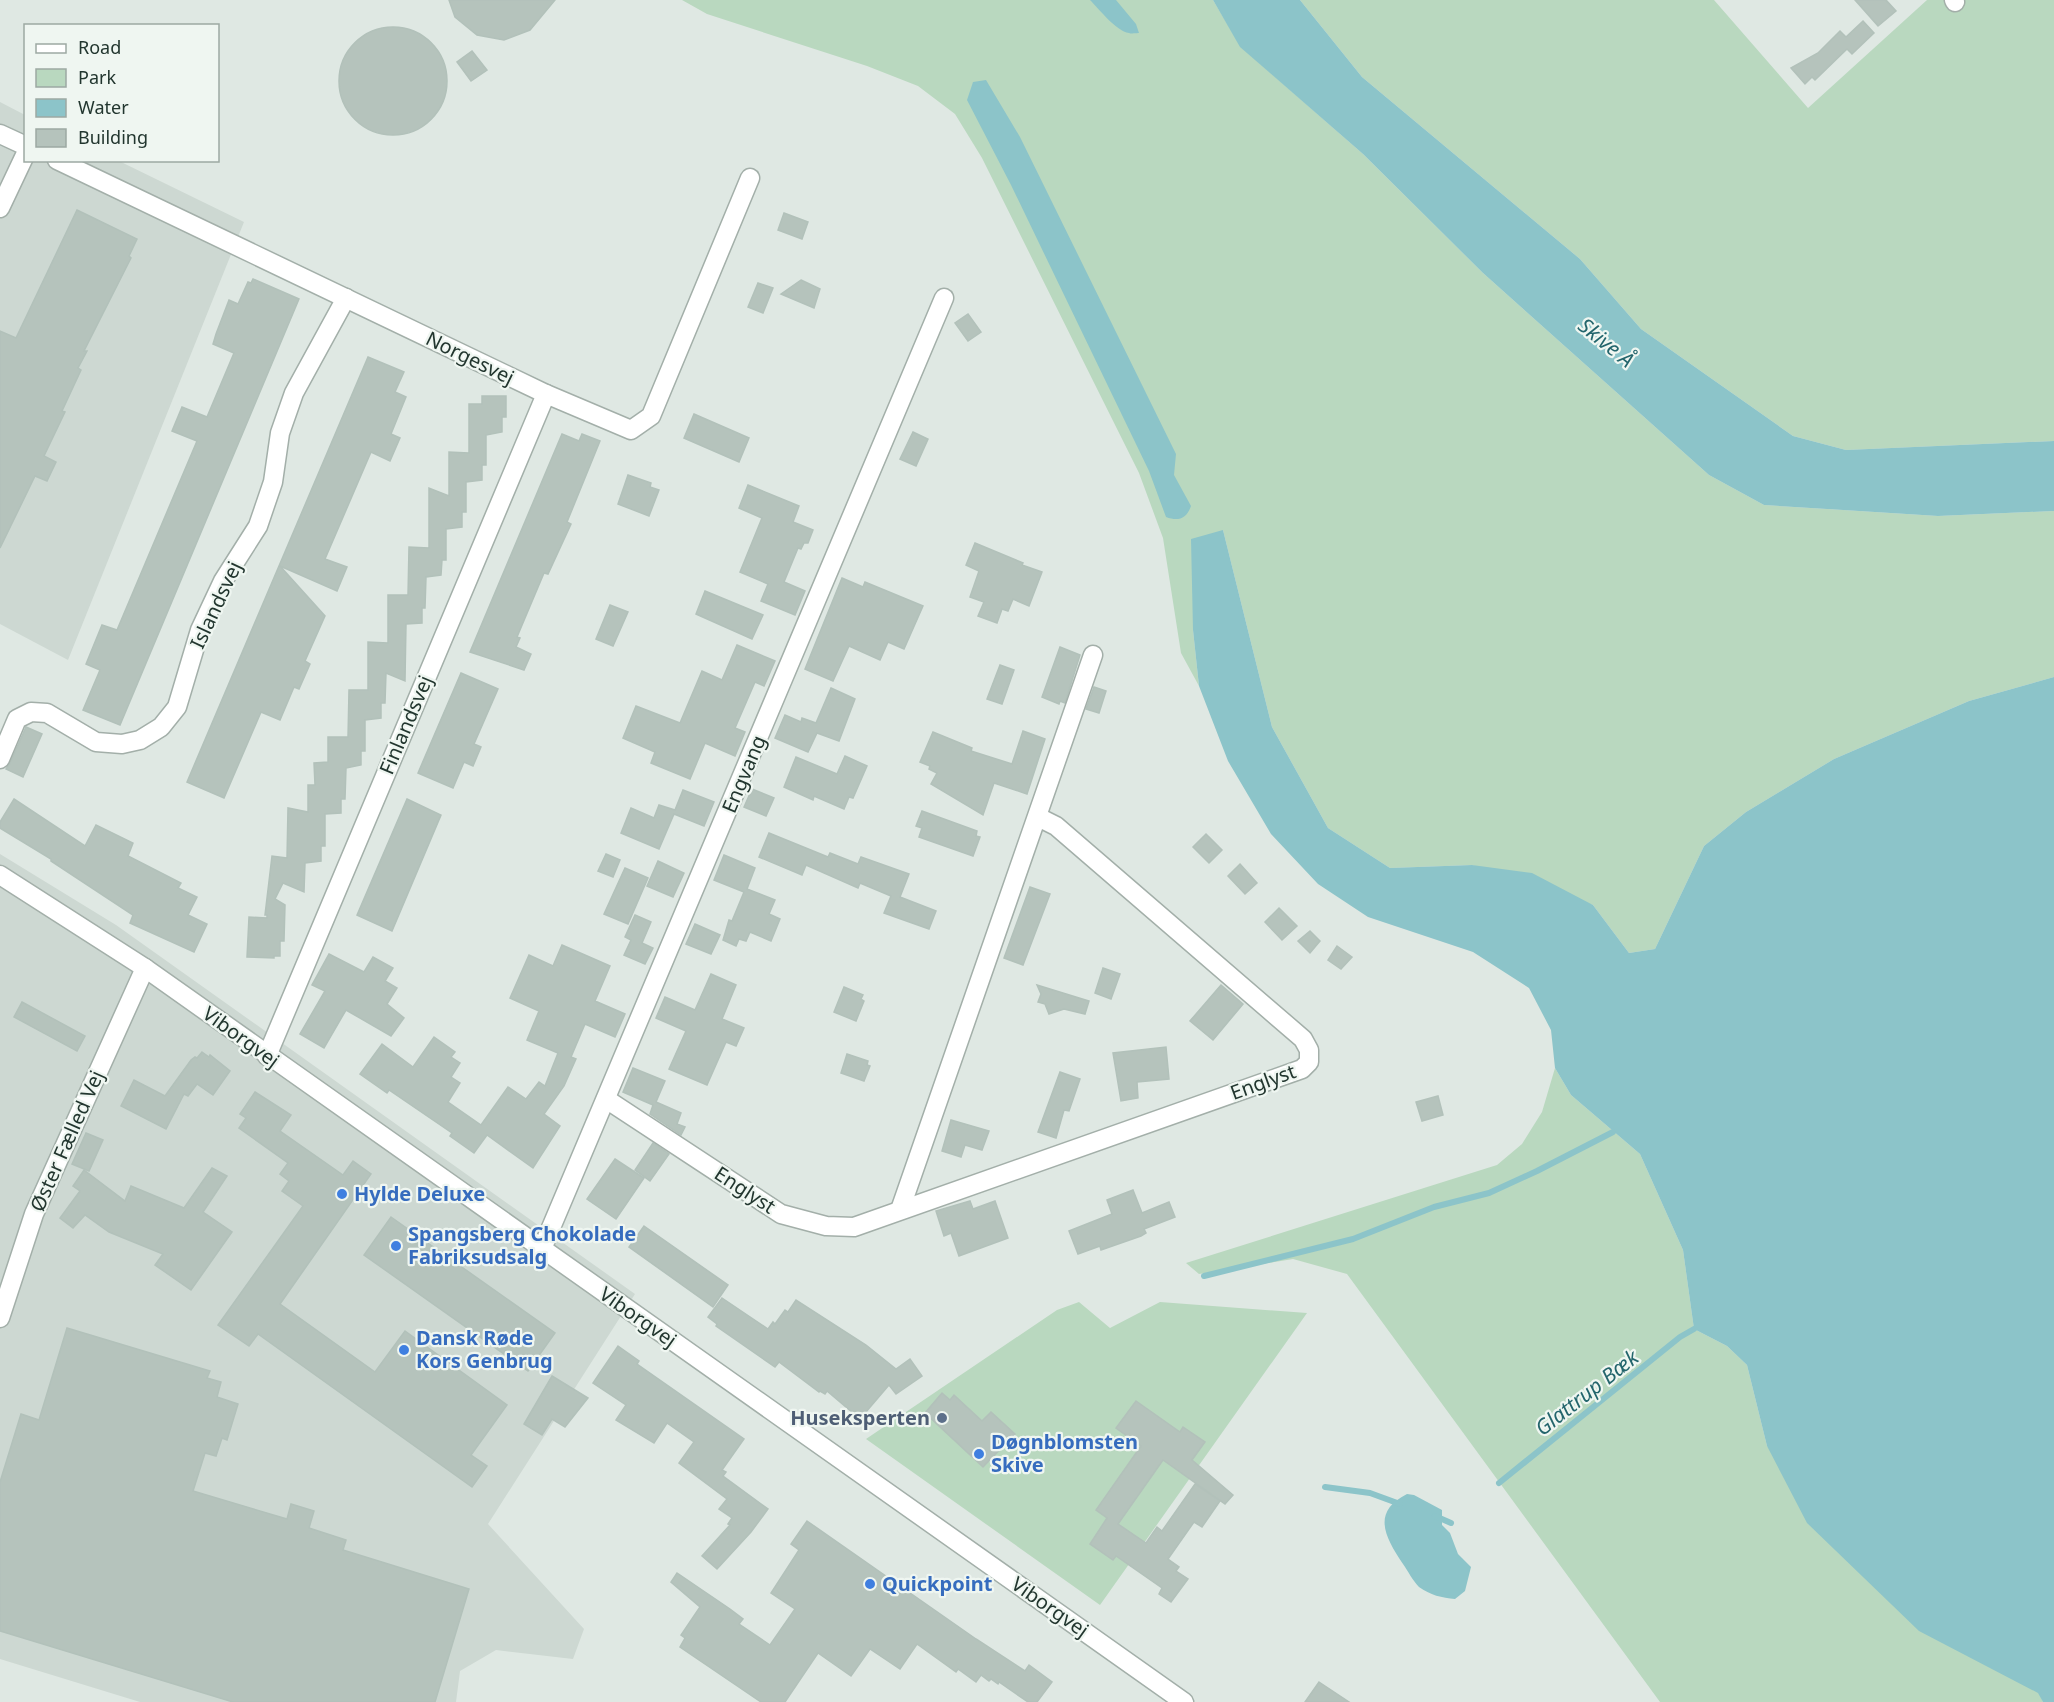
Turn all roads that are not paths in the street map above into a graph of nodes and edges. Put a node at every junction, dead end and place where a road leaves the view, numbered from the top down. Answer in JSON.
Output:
{"nodes":[{"id":1,"x":0,"y":134,"type":"edge"},
{"id":2,"x":24,"y":145,"type":"edge"},
{"id":3,"x":24,"y":157,"type":"edge"},
{"id":4,"x":61,"y":162,"type":"edge"},
{"id":5,"x":750,"y":178,"type":"dead end"},
{"id":6,"x":0,"y":208,"type":"edge"},
{"id":7,"x":346,"y":298,"type":"junction"},
{"id":8,"x":944,"y":298,"type":"dead end"},
{"id":9,"x":546,"y":394,"type":"junction"},
{"id":10,"x":1093,"y":655,"type":"dead end"},
{"id":11,"x":0,"y":759,"type":"edge"},
{"id":12,"x":1038,"y":817,"type":"junction"},
{"id":13,"x":0,"y":874,"type":"edge"},
{"id":14,"x":145,"y":968,"type":"junction"},
{"id":15,"x":267,"y":1056,"type":"junction"},
{"id":16,"x":606,"y":1099,"type":"junction"},
{"id":17,"x":900,"y":1210,"type":"junction"},
{"id":18,"x":542,"y":1249,"type":"junction"},
{"id":19,"x":0,"y":1318,"type":"edge"},
{"id":20,"x":1184,"y":1702,"type":"edge"}],
"edges":[{"from":1,"to":2,"type":"street"},
{"from":3,"to":6,"type":"street"},
{"from":4,"to":7,"type":"street","name":"Norgesvej"},
{"from":5,"to":9,"type":"street","name":"Norgesvej"},
{"from":7,"to":9,"type":"street","name":"Norgesvej"},
{"from":7,"to":11,"type":"street","name":"Islandsvej"},
{"from":8,"to":16,"type":"street","name":"Engvang"},
{"from":9,"to":15,"type":"street","name":"Finlandsvej"},
{"from":10,"to":12,"type":"street"},
{"from":12,"to":17,"type":"street"},
{"from":12,"to":17,"type":"street","name":"Englyst"},
{"from":13,"to":14,"type":"street","name":"Viborgvej"},
{"from":14,"to":15,"type":"street","name":"Viborgvej"},
{"from":14,"to":19,"type":"street","name":"Øster Fælled Vej"},
{"from":15,"to":18,"type":"street","name":"Viborgvej"},
{"from":16,"to":17,"type":"street","name":"Englyst"},
{"from":16,"to":18,"type":"street","name":"Engvang"},
{"from":18,"to":20,"type":"street","name":"Viborgvej"}]}
